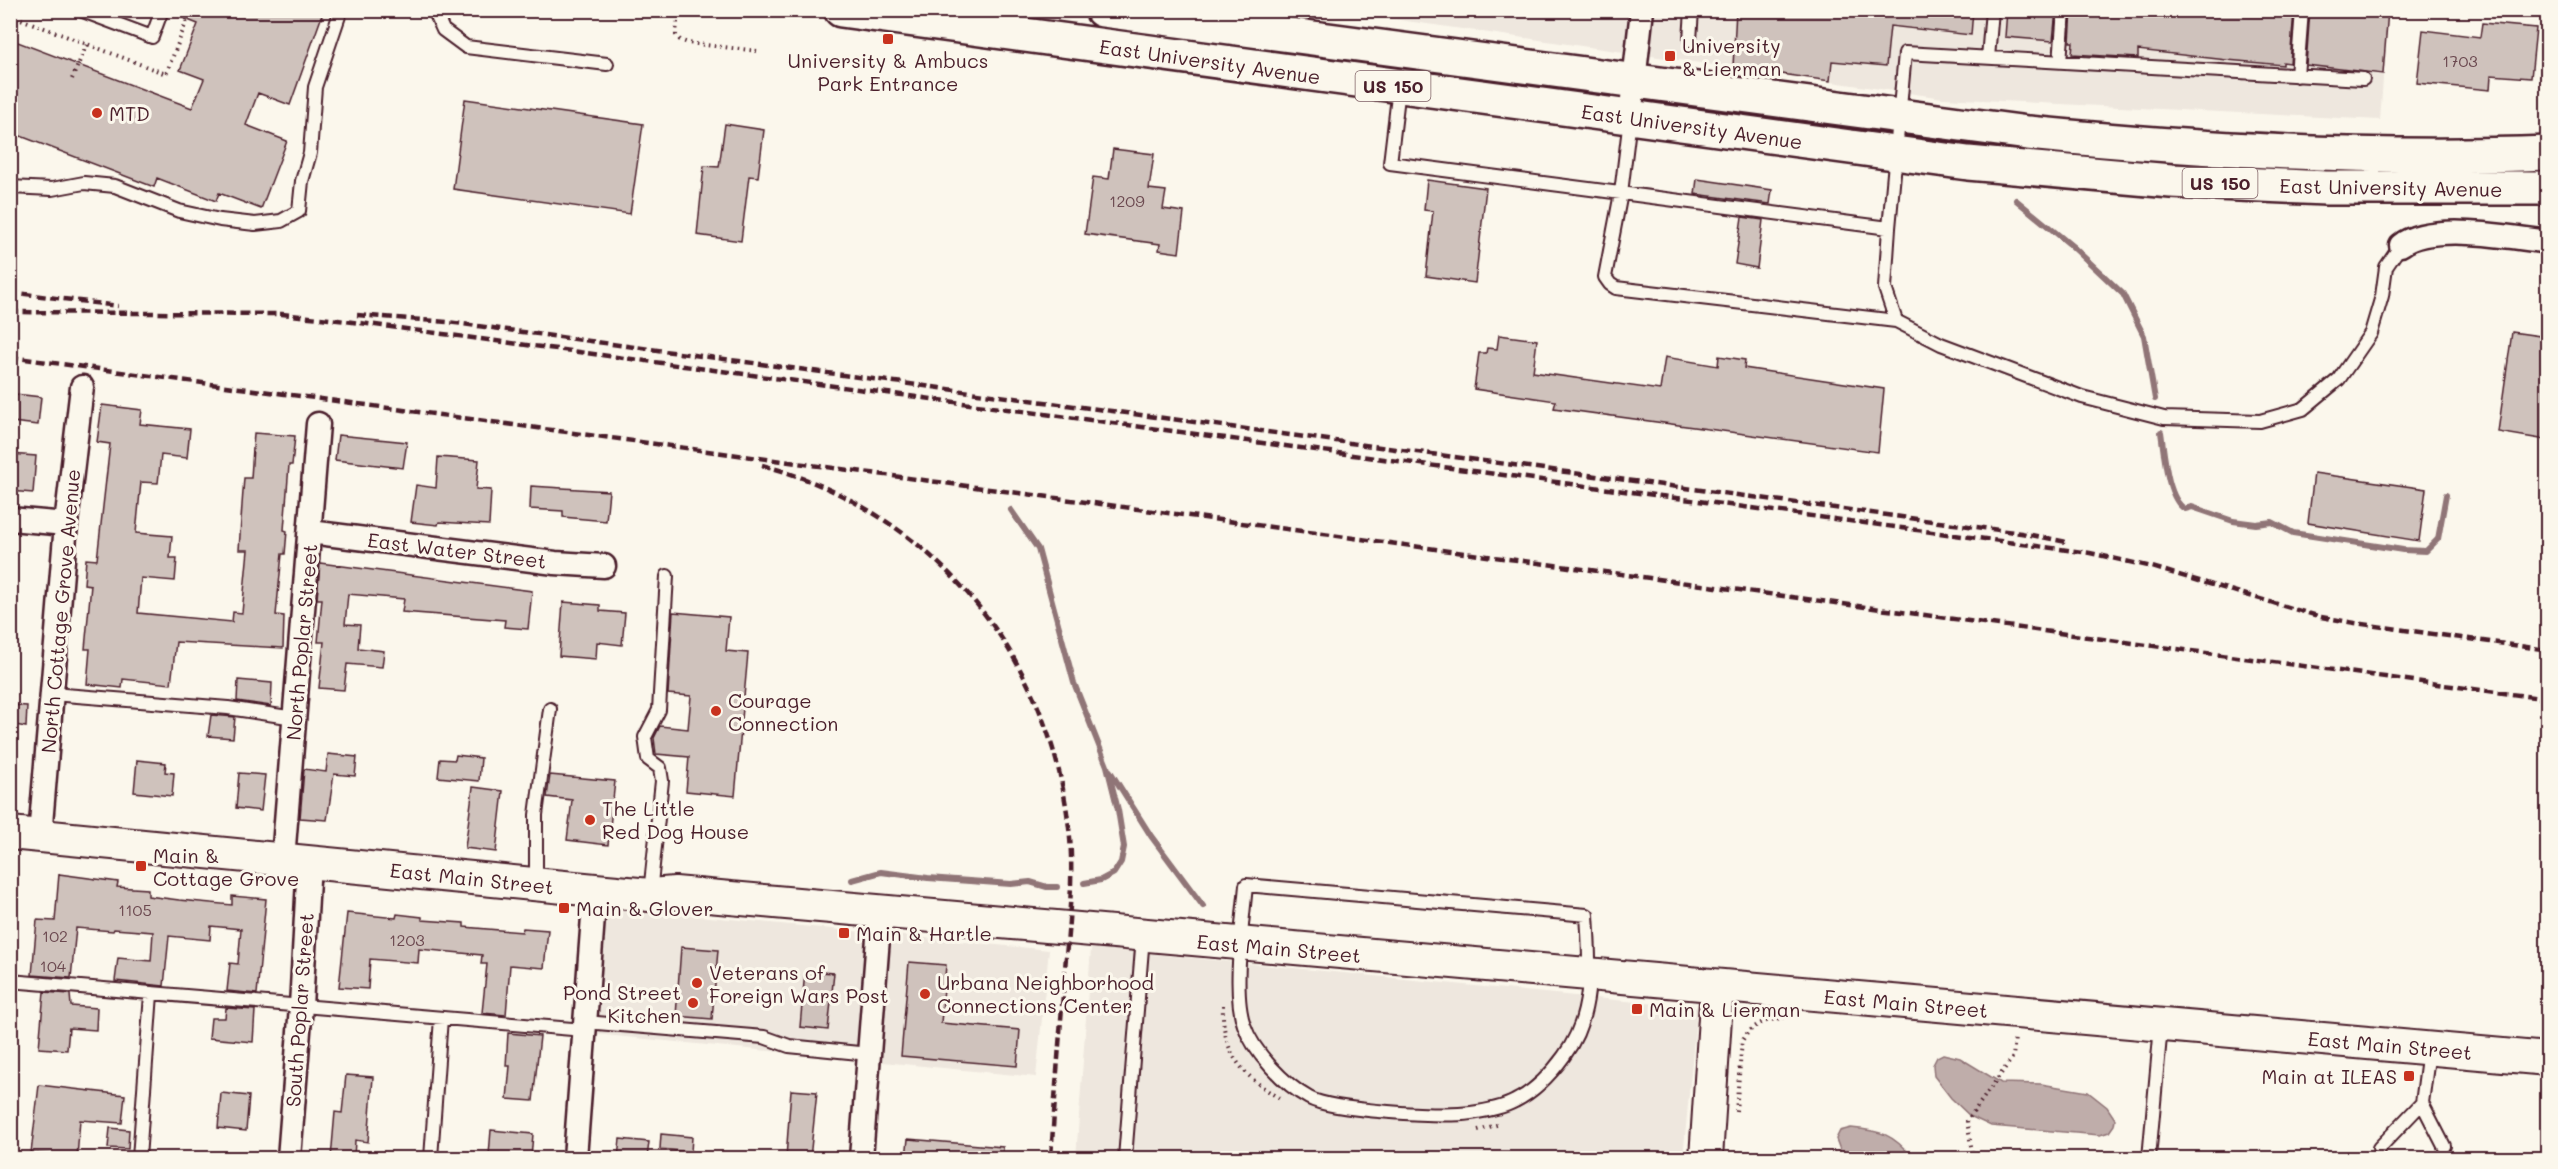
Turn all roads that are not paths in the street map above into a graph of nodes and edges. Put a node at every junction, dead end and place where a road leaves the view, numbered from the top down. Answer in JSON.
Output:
{"nodes":[{"id":1,"x":80,"y":10,"type":"edge"},
{"id":2,"x":162,"y":10,"type":"edge"},
{"id":3,"x":341,"y":10,"type":"edge"},
{"id":4,"x":434,"y":10,"type":"edge"},
{"id":5,"x":841,"y":10,"type":"edge"},
{"id":6,"x":1102,"y":10,"type":"edge"},
{"id":7,"x":1642,"y":10,"type":"edge"},
{"id":8,"x":1692,"y":10,"type":"edge"},
{"id":9,"x":1992,"y":10,"type":"edge"},
{"id":10,"x":2064,"y":10,"type":"edge"},
{"id":11,"x":2301,"y":10,"type":"edge"},
{"id":12,"x":99,"y":14,"type":"edge"},
{"id":13,"x":933,"y":17,"type":"edge"},
{"id":14,"x":1690,"y":40,"type":"dead end"},
{"id":15,"x":1988,"y":58,"type":"junction"},
{"id":16,"x":2060,"y":63,"type":"junction"},
{"id":17,"x":607,"y":64,"type":"dead end"},
{"id":18,"x":2297,"y":76,"type":"junction"},
{"id":19,"x":2362,"y":79,"type":"dead end"},
{"id":20,"x":1634,"y":81,"type":"junction"},
{"id":21,"x":1399,"y":87,"type":"junction"},
{"id":22,"x":1630,"y":117,"type":"junction"},
{"id":23,"x":1898,"y":117,"type":"junction"},
{"id":24,"x":1894,"y":153,"type":"junction"},
{"id":25,"x":2547,"y":153,"type":"edge"},
{"id":26,"x":10,"y":187,"type":"edge"},
{"id":27,"x":2547,"y":188,"type":"edge"},
{"id":28,"x":1621,"y":193,"type":"junction"},
{"id":29,"x":1889,"y":228,"type":"junction"},
{"id":30,"x":2547,"y":242,"type":"edge"},
{"id":31,"x":2401,"y":245,"type":"joint"},
{"id":32,"x":1896,"y":321,"type":"junction"},
{"id":33,"x":82,"y":387,"type":"dead end"},
{"id":34,"x":318,"y":424,"type":"dead end"},
{"id":35,"x":10,"y":519,"type":"edge"},
{"id":36,"x":66,"y":524,"type":"junction"},
{"id":37,"x":310,"y":532,"type":"junction"},
{"id":38,"x":604,"y":566,"type":"dead end"},
{"id":39,"x":667,"y":576,"type":"dead end"},
{"id":40,"x":52,"y":694,"type":"junction"},
{"id":41,"x":550,"y":709,"type":"dead end"},
{"id":42,"x":295,"y":718,"type":"junction"},
{"id":43,"x":18,"y":837,"type":"edge"},
{"id":44,"x":296,"y":860,"type":"junction"},
{"id":45,"x":536,"y":885,"type":"junction"},
{"id":46,"x":595,"y":890,"type":"junction"},
{"id":47,"x":650,"y":895,"type":"junction"},
{"id":48,"x":880,"y":912,"type":"junction"},
{"id":49,"x":1143,"y":936,"type":"junction"},
{"id":50,"x":1241,"y":944,"type":"junction"},
{"id":51,"x":1590,"y":975,"type":"junction"},
{"id":52,"x":10,"y":981,"type":"edge"},
{"id":53,"x":1717,"y":986,"type":"junction"},
{"id":54,"x":150,"y":994,"type":"junction"},
{"id":55,"x":301,"y":1006,"type":"junction"},
{"id":56,"x":441,"y":1018,"type":"junction"},
{"id":57,"x":2161,"y":1025,"type":"junction"},
{"id":58,"x":585,"y":1026,"type":"junction"},
{"id":59,"x":2430,"y":1048,"type":"junction"},
{"id":60,"x":869,"y":1054,"type":"junction"},
{"id":61,"x":2547,"y":1059,"type":"edge"},
{"id":62,"x":2422,"y":1103,"type":"junction"},
{"id":63,"x":2444,"y":1146,"type":"dead end"},
{"id":64,"x":2379,"y":1148,"type":"dead end"},
{"id":65,"x":139,"y":1158,"type":"edge"},
{"id":66,"x":289,"y":1158,"type":"edge"},
{"id":67,"x":431,"y":1158,"type":"edge"},
{"id":68,"x":575,"y":1158,"type":"edge"},
{"id":69,"x":861,"y":1158,"type":"edge"},
{"id":70,"x":1125,"y":1158,"type":"edge"},
{"id":71,"x":1707,"y":1158,"type":"edge"},
{"id":72,"x":2149,"y":1158,"type":"edge"}],
"edges":[{"from":1,"to":12,"type":"lane"},
{"from":2,"to":12,"type":"lane"},
{"from":3,"to":26,"type":"lane"},
{"from":4,"to":17,"type":"lane"},
{"from":5,"to":13,"type":"main road","name":"East University Avenue","number":"US 150"},
{"from":6,"to":20,"type":"main road","name":"East University Avenue","number":"US 150"},
{"from":7,"to":20,"type":"street"},
{"from":8,"to":14,"type":"lane"},
{"from":9,"to":15,"type":"lane"},
{"from":10,"to":16,"type":"lane"},
{"from":11,"to":18,"type":"lane"},
{"from":13,"to":21,"type":"main road","name":"East University Avenue","number":"US 150"},
{"from":15,"to":16,"type":"lane"},
{"from":15,"to":23,"type":"lane"},
{"from":16,"to":18,"type":"lane"},
{"from":18,"to":19,"type":"lane"},
{"from":20,"to":22,"type":"street"},
{"from":20,"to":23,"type":"main road","name":"East University Avenue","number":"US 150"},
{"from":21,"to":22,"type":"main road","name":"East University Avenue","number":"US 150"},
{"from":21,"to":28,"type":"lane"},
{"from":22,"to":24,"type":"main road","name":"East University Avenue","number":"US 150"},
{"from":22,"to":28,"type":"lane"},
{"from":23,"to":24,"type":"lane"},
{"from":23,"to":25,"type":"main road","name":"East University Avenue","number":"US 150"},
{"from":24,"to":27,"type":"main road","name":"East University Avenue","number":"US 150"},
{"from":24,"to":29,"type":"lane"},
{"from":28,"to":29,"type":"lane"},
{"from":28,"to":32,"type":"lane"},
{"from":29,"to":32,"type":"lane"},
{"from":30,"to":31,"type":"street"},
{"from":31,"to":32,"type":"lane"},
{"from":33,"to":36,"type":"street","name":"North Cottage Grove Avenue"},
{"from":34,"to":37,"type":"street","name":"North Poplar Street"},
{"from":35,"to":36,"type":"street"},
{"from":36,"to":40,"type":"street","name":"North Cottage Grove Avenue"},
{"from":37,"to":38,"type":"street","name":"East Water Street"},
{"from":37,"to":42,"type":"street","name":"North Poplar Street"},
{"from":39,"to":47,"type":"lane"},
{"from":40,"to":42,"type":"lane"},
{"from":40,"to":43,"type":"street","name":"North Cottage Grove Avenue"},
{"from":41,"to":45,"type":"lane"},
{"from":42,"to":44,"type":"street","name":"North Poplar Street"},
{"from":43,"to":44,"type":"main road","name":"East Main Street"},
{"from":44,"to":45,"type":"main road","name":"East Main Street"},
{"from":44,"to":55,"type":"street","name":"South Poplar Street"},
{"from":45,"to":46,"type":"main road","name":"East Main Street"},
{"from":46,"to":47,"type":"main road","name":"East Main Street"},
{"from":46,"to":58,"type":"street"},
{"from":47,"to":48,"type":"main road","name":"East Main Street"},
{"from":48,"to":49,"type":"main road","name":"East Main Street"},
{"from":48,"to":60,"type":"street"},
{"from":49,"to":50,"type":"main road","name":"East Main Street"},
{"from":49,"to":70,"type":"lane"},
{"from":50,"to":51,"type":"main road","name":"East Main Street"},
{"from":50,"to":51,"type":"lane"},
{"from":50,"to":51,"type":"lane"},
{"from":51,"to":53,"type":"main road","name":"East Main Street"},
{"from":52,"to":54,"type":"lane"},
{"from":53,"to":57,"type":"main road","name":"East Main Street"},
{"from":53,"to":71,"type":"main road"},
{"from":54,"to":55,"type":"lane"},
{"from":54,"to":65,"type":"lane"},
{"from":55,"to":56,"type":"lane"},
{"from":55,"to":66,"type":"street","name":"South Poplar Street"},
{"from":56,"to":58,"type":"lane"},
{"from":56,"to":67,"type":"lane"},
{"from":57,"to":59,"type":"main road","name":"East Main Street"},
{"from":57,"to":72,"type":"lane"},
{"from":58,"to":60,"type":"lane"},
{"from":58,"to":68,"type":"street"},
{"from":59,"to":61,"type":"main road","name":"East Main Street"},
{"from":59,"to":62,"type":"lane"},
{"from":60,"to":69,"type":"street"},
{"from":62,"to":63,"type":"lane"},
{"from":62,"to":64,"type":"lane"}]}
